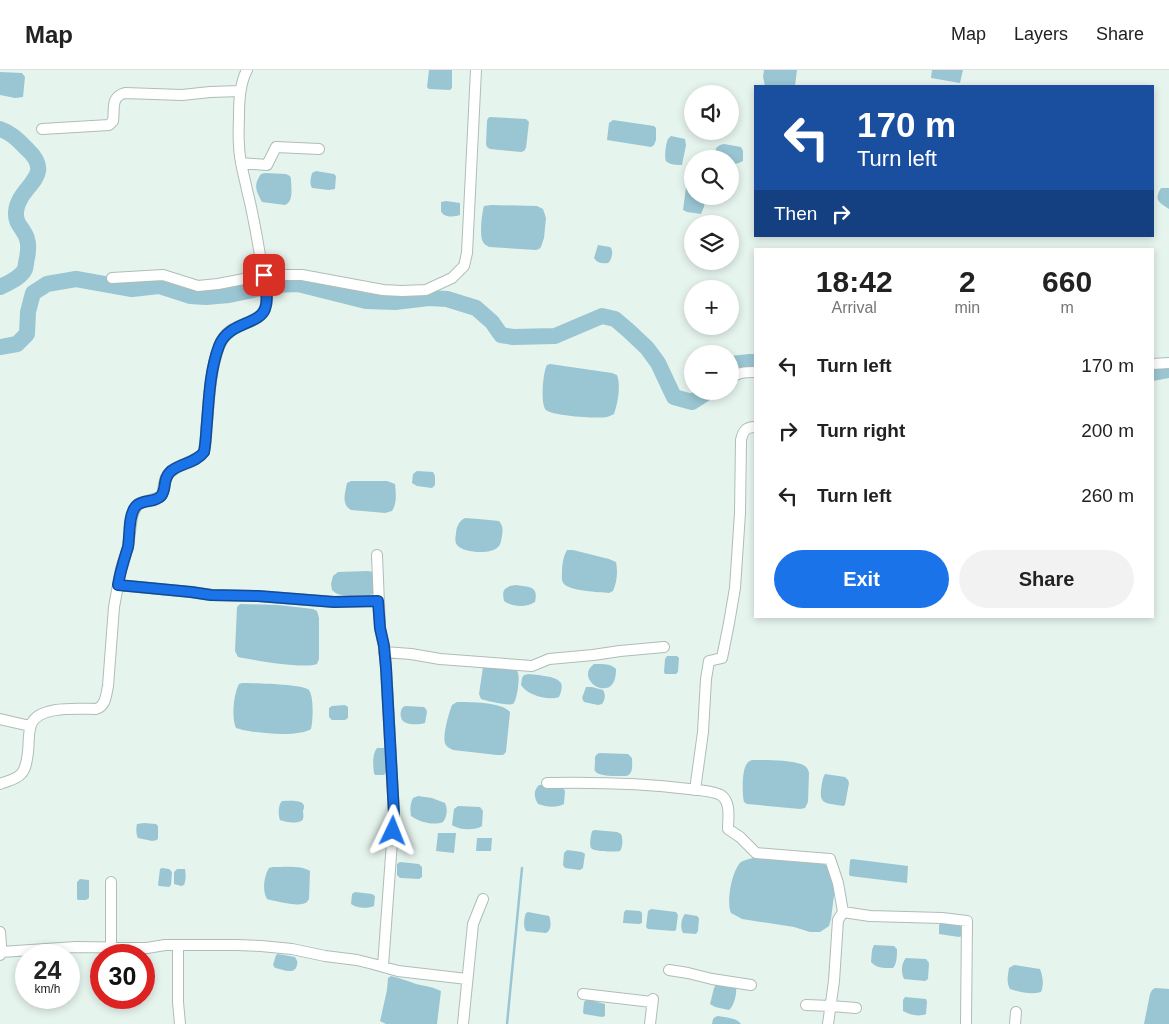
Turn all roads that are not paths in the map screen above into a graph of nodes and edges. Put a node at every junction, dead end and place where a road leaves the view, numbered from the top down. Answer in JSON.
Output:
{"nodes":[{"id":1,"x":248,"y":70,"type":"edge"},
{"id":2,"x":476,"y":70,"type":"edge"},
{"id":3,"x":240,"y":91,"type":"junction"},
{"id":4,"x":42,"y":129,"type":"dead end"},
{"id":5,"x":319,"y":149,"type":"dead end"},
{"id":6,"x":241,"y":162,"type":"junction"},
{"id":7,"x":112,"y":278,"type":"dead end"},
{"id":8,"x":264,"y":278,"type":"junction"},
{"id":9,"x":1169,"y":363,"type":"edge"},
{"id":10,"x":1154,"y":364,"type":"edge"},
{"id":11,"x":754,"y":372,"type":"edge"},
{"id":12,"x":739,"y":374,"type":"edge"},
{"id":13,"x":754,"y":427,"type":"edge"},
{"id":14,"x":377,"y":556,"type":"dead end"},
{"id":15,"x":118,"y":585,"type":"junction"},
{"id":16,"x":378,"y":601,"type":"junction"},
{"id":17,"x":664,"y":647,"type":"dead end"},
{"id":18,"x":384,"y":652,"type":"junction"},
{"id":19,"x":0,"y":719,"type":"edge"},
{"id":20,"x":30,"y":726,"type":"junction"},
{"id":21,"x":547,"y":783,"type":"dead end"},
{"id":22,"x":0,"y":784,"type":"edge"},
{"id":23,"x":695,"y":790,"type":"junction"},
{"id":24,"x":110,"y":882,"type":"dead end"},
{"id":25,"x":483,"y":899,"type":"dead end"},
{"id":26,"x":842,"y":912,"type":"junction"},
{"id":27,"x":0,"y":932,"type":"edge"},
{"id":28,"x":111,"y":944,"type":"edge"},
{"id":29,"x":178,"y":945,"type":"junction"},
{"id":30,"x":90,"y":947,"type":"edge"},
{"id":31,"x":155,"y":947,"type":"edge"},
{"id":32,"x":1,"y":954,"type":"edge"},
{"id":33,"x":384,"y":966,"type":"junction"},
{"id":34,"x":669,"y":970,"type":"dead end"},
{"id":35,"x":467,"y":980,"type":"junction"},
{"id":36,"x":751,"y":985,"type":"dead end"},
{"id":37,"x":583,"y":994,"type":"dead end"},
{"id":38,"x":806,"y":1005,"type":"dead end"},
{"id":39,"x":831,"y":1006,"type":"junction"},
{"id":40,"x":856,"y":1008,"type":"dead end"},
{"id":41,"x":1016,"y":1012,"type":"dead end"},
{"id":42,"x":180,"y":1024,"type":"edge"},
{"id":43,"x":463,"y":1024,"type":"edge"},
{"id":44,"x":650,"y":1024,"type":"edge"},
{"id":45,"x":828,"y":1024,"type":"edge"},
{"id":46,"x":966,"y":1024,"type":"edge"},
{"id":47,"x":1014,"y":1024,"type":"edge"}],
"edges":[{"from":1,"to":3,"type":"street"},
{"from":2,"to":8,"type":"street"},
{"from":3,"to":4,"type":"street"},
{"from":3,"to":6,"type":"street"},
{"from":5,"to":6,"type":"street"},
{"from":6,"to":8,"type":"street"},
{"from":7,"to":8,"type":"street"},
{"from":8,"to":15,"type":"street"},
{"from":9,"to":10,"type":"street"},
{"from":11,"to":12,"type":"street"},
{"from":13,"to":23,"type":"street"},
{"from":14,"to":16,"type":"street"},
{"from":15,"to":16,"type":"street"},
{"from":15,"to":20,"type":"street"},
{"from":16,"to":18,"type":"street"},
{"from":17,"to":18,"type":"street"},
{"from":18,"to":33,"type":"street"},
{"from":19,"to":20,"type":"street"},
{"from":20,"to":22,"type":"street"},
{"from":21,"to":23,"type":"street"},
{"from":23,"to":26,"type":"street"},
{"from":24,"to":28,"type":"street"},
{"from":25,"to":35,"type":"street"},
{"from":26,"to":39,"type":"street"},
{"from":26,"to":46,"type":"street"},
{"from":27,"to":32,"type":"street"},
{"from":29,"to":31,"type":"street"},
{"from":29,"to":33,"type":"street"},
{"from":29,"to":42,"type":"street"},
{"from":30,"to":32,"type":"street"},
{"from":33,"to":35,"type":"street"},
{"from":34,"to":36,"type":"street"},
{"from":35,"to":43,"type":"street"},
{"from":37,"to":44,"type":"street"},
{"from":38,"to":39,"type":"street"},
{"from":39,"to":40,"type":"street"},
{"from":39,"to":45,"type":"street"},
{"from":41,"to":47,"type":"street"}]}
